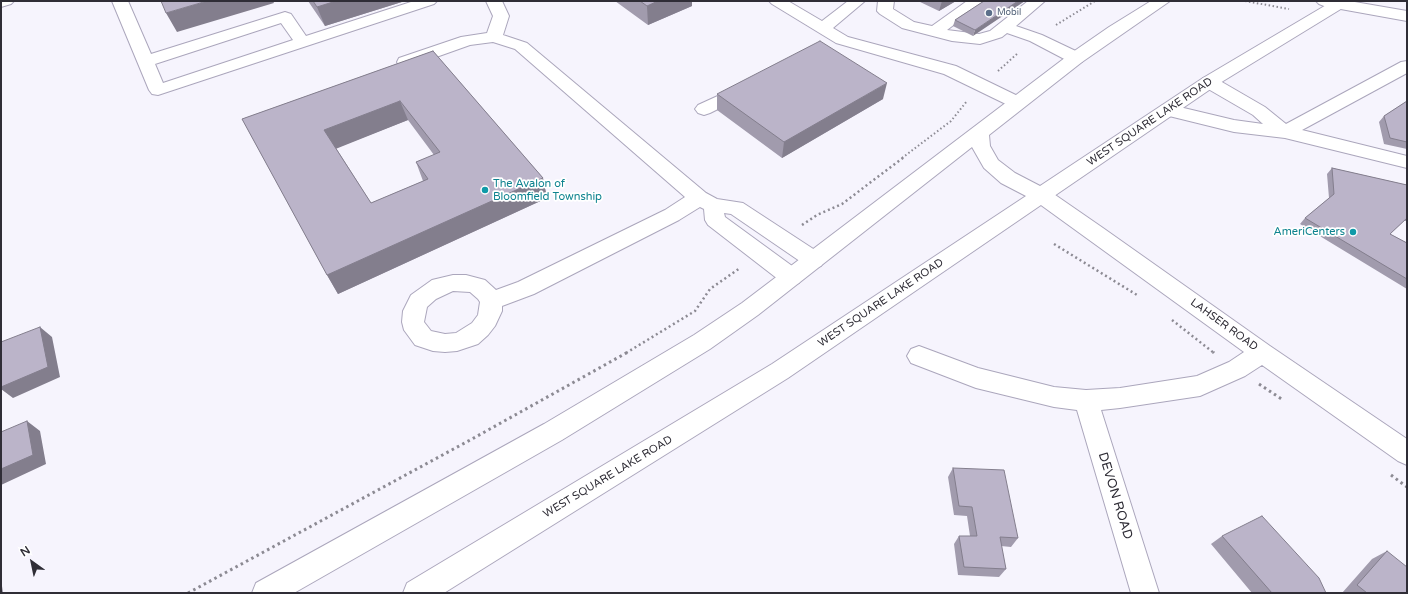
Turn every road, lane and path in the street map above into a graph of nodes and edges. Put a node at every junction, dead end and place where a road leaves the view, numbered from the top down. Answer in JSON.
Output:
{"nodes":[{"id":1,"x":6,"y":1,"type":"edge"},
{"id":2,"x":120,"y":1,"type":"edge"},
{"id":3,"x":429,"y":1,"type":"edge"},
{"id":4,"x":494,"y":1,"type":"edge"},
{"id":5,"x":777,"y":1,"type":"edge"},
{"id":6,"x":857,"y":1,"type":"edge"},
{"id":7,"x":886,"y":1,"type":"edge"},
{"id":8,"x":1095,"y":1,"type":"edge"},
{"id":9,"x":1162,"y":1,"type":"edge"},
{"id":10,"x":1245,"y":1,"type":"edge"},
{"id":11,"x":1,"y":2,"type":"edge"},
{"id":12,"x":1336,"y":2,"type":"edge"},
{"id":13,"x":1296,"y":10,"type":"dead end"},
{"id":14,"x":999,"y":14,"type":"edge"},
{"id":15,"x":1407,"y":16,"type":"edge"},
{"id":16,"x":822,"y":29,"type":"junction"},
{"id":17,"x":934,"y":32,"type":"junction"},
{"id":18,"x":494,"y":36,"type":"junction"},
{"id":19,"x":1036,"y":38,"type":"junction"},
{"id":20,"x":302,"y":42,"type":"junction"},
{"id":21,"x":1076,"y":58,"type":"junction"},
{"id":22,"x":146,"y":61,"type":"junction"},
{"id":23,"x":1407,"y":66,"type":"edge"},
{"id":24,"x":390,"y":67,"type":"edge"},
{"id":25,"x":1383,"y":79,"type":"junction"},
{"id":26,"x":759,"y":82,"type":"edge"},
{"id":27,"x":1209,"y":82,"type":"junction"},
{"id":28,"x":1407,"y":84,"type":"edge"},
{"id":29,"x":981,"y":86,"type":"junction"},
{"id":30,"x":1018,"y":103,"type":"junction"},
{"id":31,"x":704,"y":109,"type":"dead end"},
{"id":32,"x":1167,"y":110,"type":"junction"},
{"id":33,"x":979,"y":132,"type":"junction"},
{"id":34,"x":1285,"y":132,"type":"junction"},
{"id":35,"x":1407,"y":162,"type":"edge"},
{"id":36,"x":1041,"y":196,"type":"junction"},
{"id":37,"x":706,"y":201,"type":"junction"},
{"id":38,"x":782,"y":238,"type":"junction"},
{"id":39,"x":1054,"y":244,"type":"dead end"},
{"id":40,"x":760,"y":254,"type":"junction"},
{"id":41,"x":814,"y":260,"type":"junction"},
{"id":42,"x":791,"y":277,"type":"junction"},
{"id":43,"x":1138,"y":296,"type":"dead end"},
{"id":44,"x":490,"y":301,"type":"dead end"},
{"id":45,"x":1167,"y":316,"type":"dead end"},
{"id":46,"x":1209,"y":350,"type":"dead end"},
{"id":47,"x":1262,"y":353,"type":"junction"},
{"id":48,"x":919,"y":356,"type":"dead end"},
{"id":49,"x":1086,"y":400,"type":"junction"},
{"id":50,"x":1407,"y":453,"type":"edge"},
{"id":51,"x":273,"y":591,"type":"edge"},
{"id":52,"x":188,"y":593,"type":"edge"},
{"id":53,"x":417,"y":593,"type":"edge"},
{"id":54,"x":1145,"y":593,"type":"edge"}],
"edges":[{"from":1,"to":11,"type":"main road"},
{"from":2,"to":22,"type":"main road"},
{"from":3,"to":20,"type":"main road"},
{"from":4,"to":18,"type":"main road"},
{"from":5,"to":16,"type":"main road"},
{"from":6,"to":16,"type":"main road"},
{"from":7,"to":17,"type":"main road"},
{"from":8,"to":19,"type":"path"},
{"from":9,"to":21,"type":"main road"},
{"from":10,"to":13,"type":"path"},
{"from":12,"to":15,"type":"main road"},
{"from":12,"to":27,"type":"main road","name":"WEST SQUARE LAKE ROAD"},
{"from":14,"to":17,"type":"main road"},
{"from":14,"to":17,"type":"main road"},
{"from":14,"to":19,"type":"main road"},
{"from":16,"to":29,"type":"main road"},
{"from":18,"to":24,"type":"main road"},
{"from":18,"to":37,"type":"main road"},
{"from":19,"to":21,"type":"main road"},
{"from":19,"to":29,"type":"path"},
{"from":20,"to":22,"type":"main road"},
{"from":20,"to":22,"type":"main road"},
{"from":21,"to":30,"type":"main road"},
{"from":23,"to":25,"type":"main road"},
{"from":25,"to":28,"type":"main road"},
{"from":25,"to":34,"type":"main road"},
{"from":26,"to":31,"type":"main road"},
{"from":27,"to":32,"type":"main road","name":"WEST SQUARE LAKE ROAD"},
{"from":27,"to":34,"type":"main road"},
{"from":29,"to":30,"type":"main road"},
{"from":29,"to":38,"type":"path"},
{"from":30,"to":33,"type":"main road"},
{"from":32,"to":34,"type":"main road"},
{"from":32,"to":36,"type":"main road","name":"WEST SQUARE LAKE ROAD"},
{"from":33,"to":36,"type":"main road","name":"LAHSER ROAD"},
{"from":33,"to":41,"type":"main road"},
{"from":34,"to":35,"type":"main road"},
{"from":36,"to":47,"type":"main road","name":"LAHSER ROAD"},
{"from":36,"to":53,"type":"main road","name":"WEST SQUARE LAKE ROAD"},
{"from":37,"to":38,"type":"main road"},
{"from":37,"to":40,"type":"main road"},
{"from":37,"to":44,"type":"main road"},
{"from":38,"to":41,"type":"main road"},
{"from":39,"to":43,"type":"path"},
{"from":40,"to":42,"type":"main road"},
{"from":40,"to":52,"type":"path"},
{"from":41,"to":42,"type":"main road"},
{"from":42,"to":51,"type":"main road"},
{"from":45,"to":46,"type":"path"},
{"from":47,"to":49,"type":"main road"},
{"from":47,"to":50,"type":"main road","name":"LAHSER ROAD"},
{"from":48,"to":49,"type":"main road"},
{"from":49,"to":54,"type":"main road","name":"DEVON ROAD"}]}
